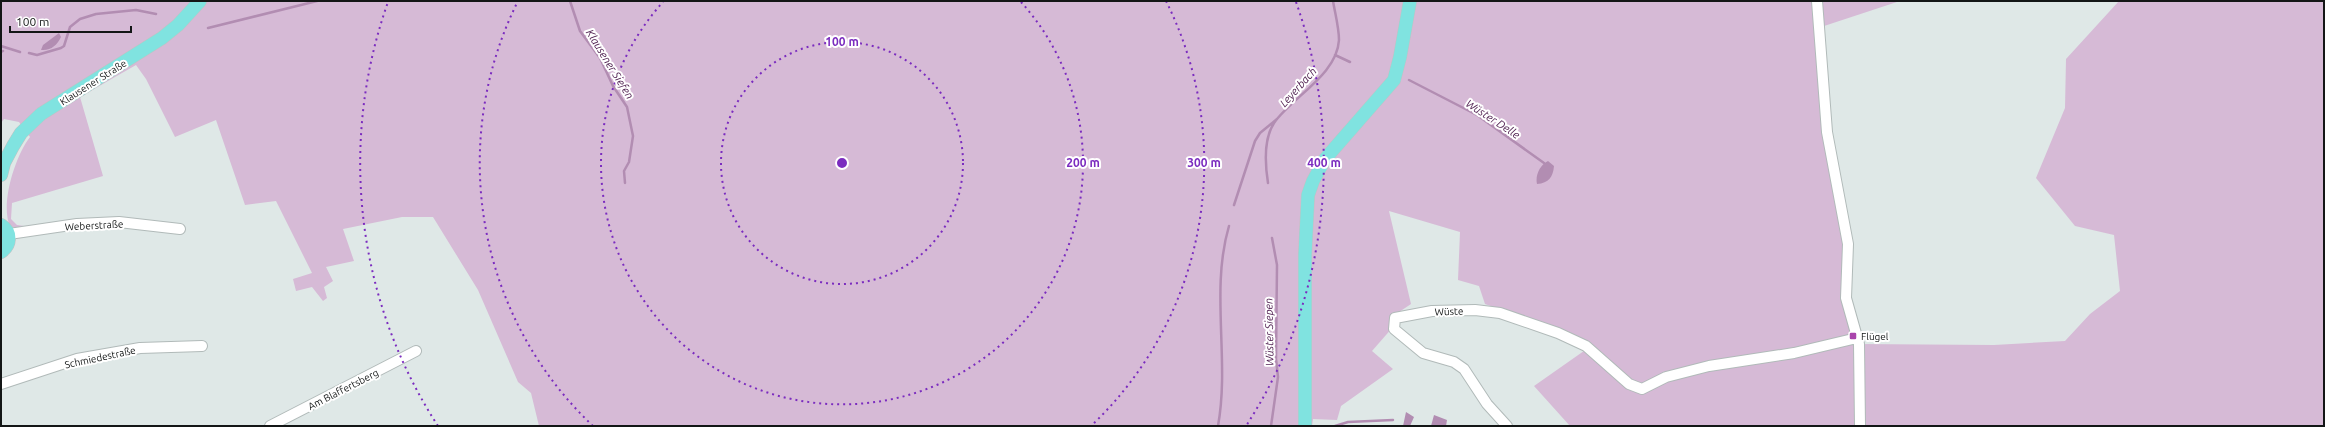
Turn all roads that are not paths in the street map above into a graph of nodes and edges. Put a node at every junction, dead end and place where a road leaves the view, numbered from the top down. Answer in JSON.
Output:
{"nodes":[{"id":1,"x":200,"y":1,"type":"edge"},
{"id":2,"x":1410,"y":1,"type":"edge"},
{"id":3,"x":1817,"y":1,"type":"edge"},
{"id":4,"x":1,"y":175,"type":"edge"},
{"id":5,"x":5,"y":229,"type":"edge"},
{"id":6,"x":180,"y":229,"type":"dead end"},
{"id":7,"x":1,"y":252,"type":"edge"},
{"id":8,"x":1857,"y":338,"type":"junction"},
{"id":9,"x":202,"y":346,"type":"dead end"},
{"id":10,"x":416,"y":351,"type":"dead end"},
{"id":11,"x":1,"y":384,"type":"edge"},
{"id":12,"x":270,"y":426,"type":"edge"},
{"id":13,"x":1305,"y":426,"type":"edge"},
{"id":14,"x":1506,"y":426,"type":"edge"},
{"id":15,"x":1860,"y":426,"type":"edge"}],
"edges":[{"from":1,"to":4,"type":"main road","name":"Klausener Straße"},
{"from":2,"to":13,"type":"main road"},
{"from":3,"to":8,"type":"street"},
{"from":5,"to":6,"type":"street","name":"Weberstraße"},
{"from":5,"to":7,"type":"main road"},
{"from":8,"to":14,"type":"street","name":"Wüste"},
{"from":8,"to":15,"type":"street"},
{"from":9,"to":11,"type":"street","name":"Schmiedestraße"},
{"from":10,"to":12,"type":"street","name":"Am Blaffertsberg"}]}
